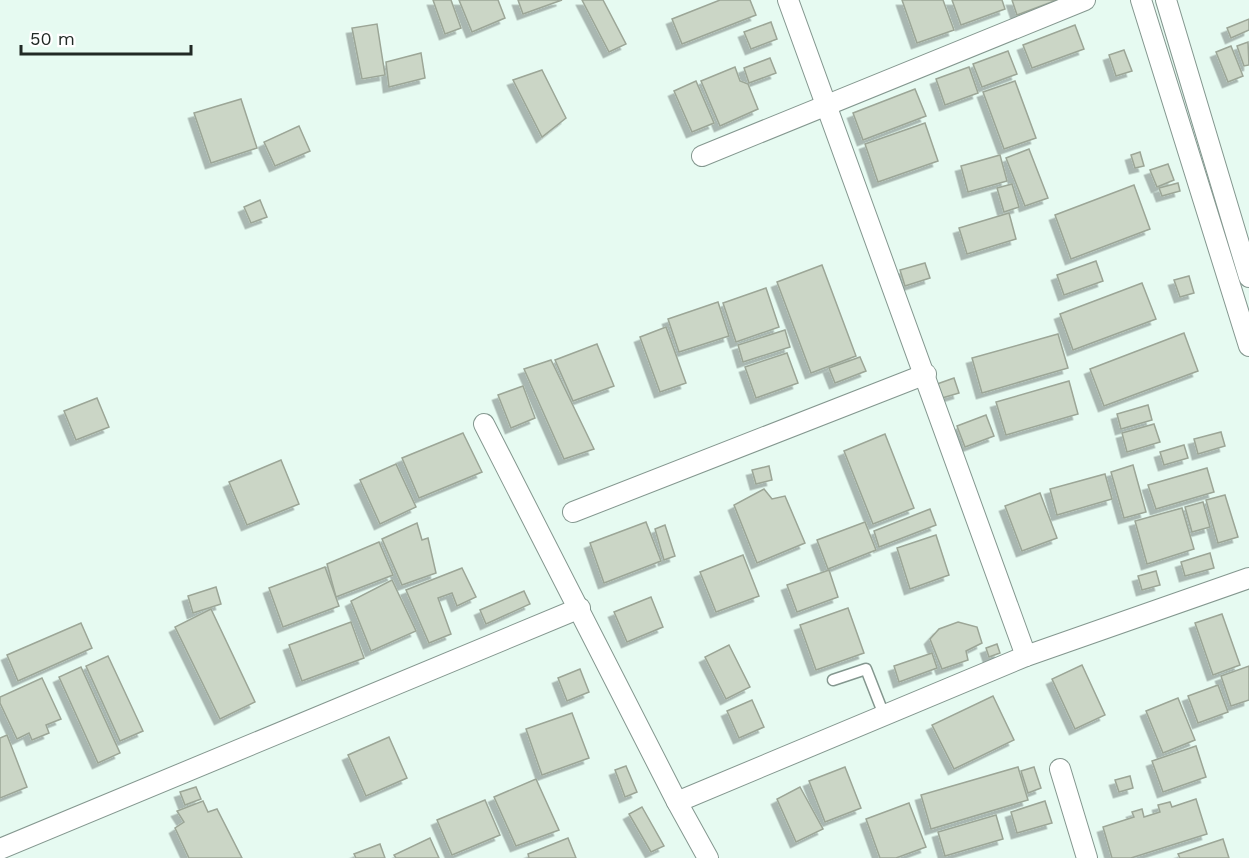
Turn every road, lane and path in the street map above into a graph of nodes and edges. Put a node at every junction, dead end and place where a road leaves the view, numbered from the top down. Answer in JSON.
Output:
{"nodes":[{"id":1,"x":788,"y":0,"type":"edge"},
{"id":2,"x":1085,"y":0,"type":"edge"},
{"id":3,"x":1166,"y":3,"type":"edge"},
{"id":4,"x":1143,"y":7,"type":"edge"},
{"id":5,"x":824,"y":105,"type":"junction"},
{"id":6,"x":1209,"y":143,"type":"junction"},
{"id":7,"x":1187,"y":148,"type":"junction"},
{"id":8,"x":702,"y":156,"type":"dead end"},
{"id":9,"x":1249,"y":277,"type":"edge"},
{"id":10,"x":1249,"y":346,"type":"edge"},
{"id":11,"x":926,"y":374,"type":"junction"},
{"id":12,"x":484,"y":424,"type":"dead end"},
{"id":13,"x":573,"y":512,"type":"dead end"},
{"id":14,"x":1249,"y":578,"type":"edge"},
{"id":15,"x":580,"y":608,"type":"junction"},
{"id":16,"x":1026,"y":656,"type":"junction"},
{"id":17,"x":832,"y":680,"type":"dead end"},
{"id":18,"x":884,"y":715,"type":"junction"},
{"id":19,"x":1059,"y":769,"type":"dead end"},
{"id":20,"x":677,"y":802,"type":"junction"},
{"id":21,"x":0,"y":849,"type":"edge"},
{"id":22,"x":708,"y":858,"type":"edge"},
{"id":23,"x":1087,"y":858,"type":"edge"}],
"edges":[{"from":1,"to":5,"type":"street"},
{"from":2,"to":5,"type":"street"},
{"from":3,"to":4,"type":"street"},
{"from":3,"to":6,"type":"street"},
{"from":4,"to":7,"type":"street"},
{"from":5,"to":8,"type":"street"},
{"from":5,"to":11,"type":"street"},
{"from":6,"to":7,"type":"street"},
{"from":6,"to":9,"type":"street"},
{"from":7,"to":10,"type":"street"},
{"from":11,"to":13,"type":"street"},
{"from":11,"to":16,"type":"street"},
{"from":12,"to":15,"type":"street"},
{"from":14,"to":16,"type":"street"},
{"from":15,"to":20,"type":"street"},
{"from":15,"to":21,"type":"street"},
{"from":16,"to":18,"type":"street"},
{"from":17,"to":18,"type":"lane"},
{"from":18,"to":20,"type":"street"},
{"from":19,"to":23,"type":"street"},
{"from":20,"to":22,"type":"street"}]}
